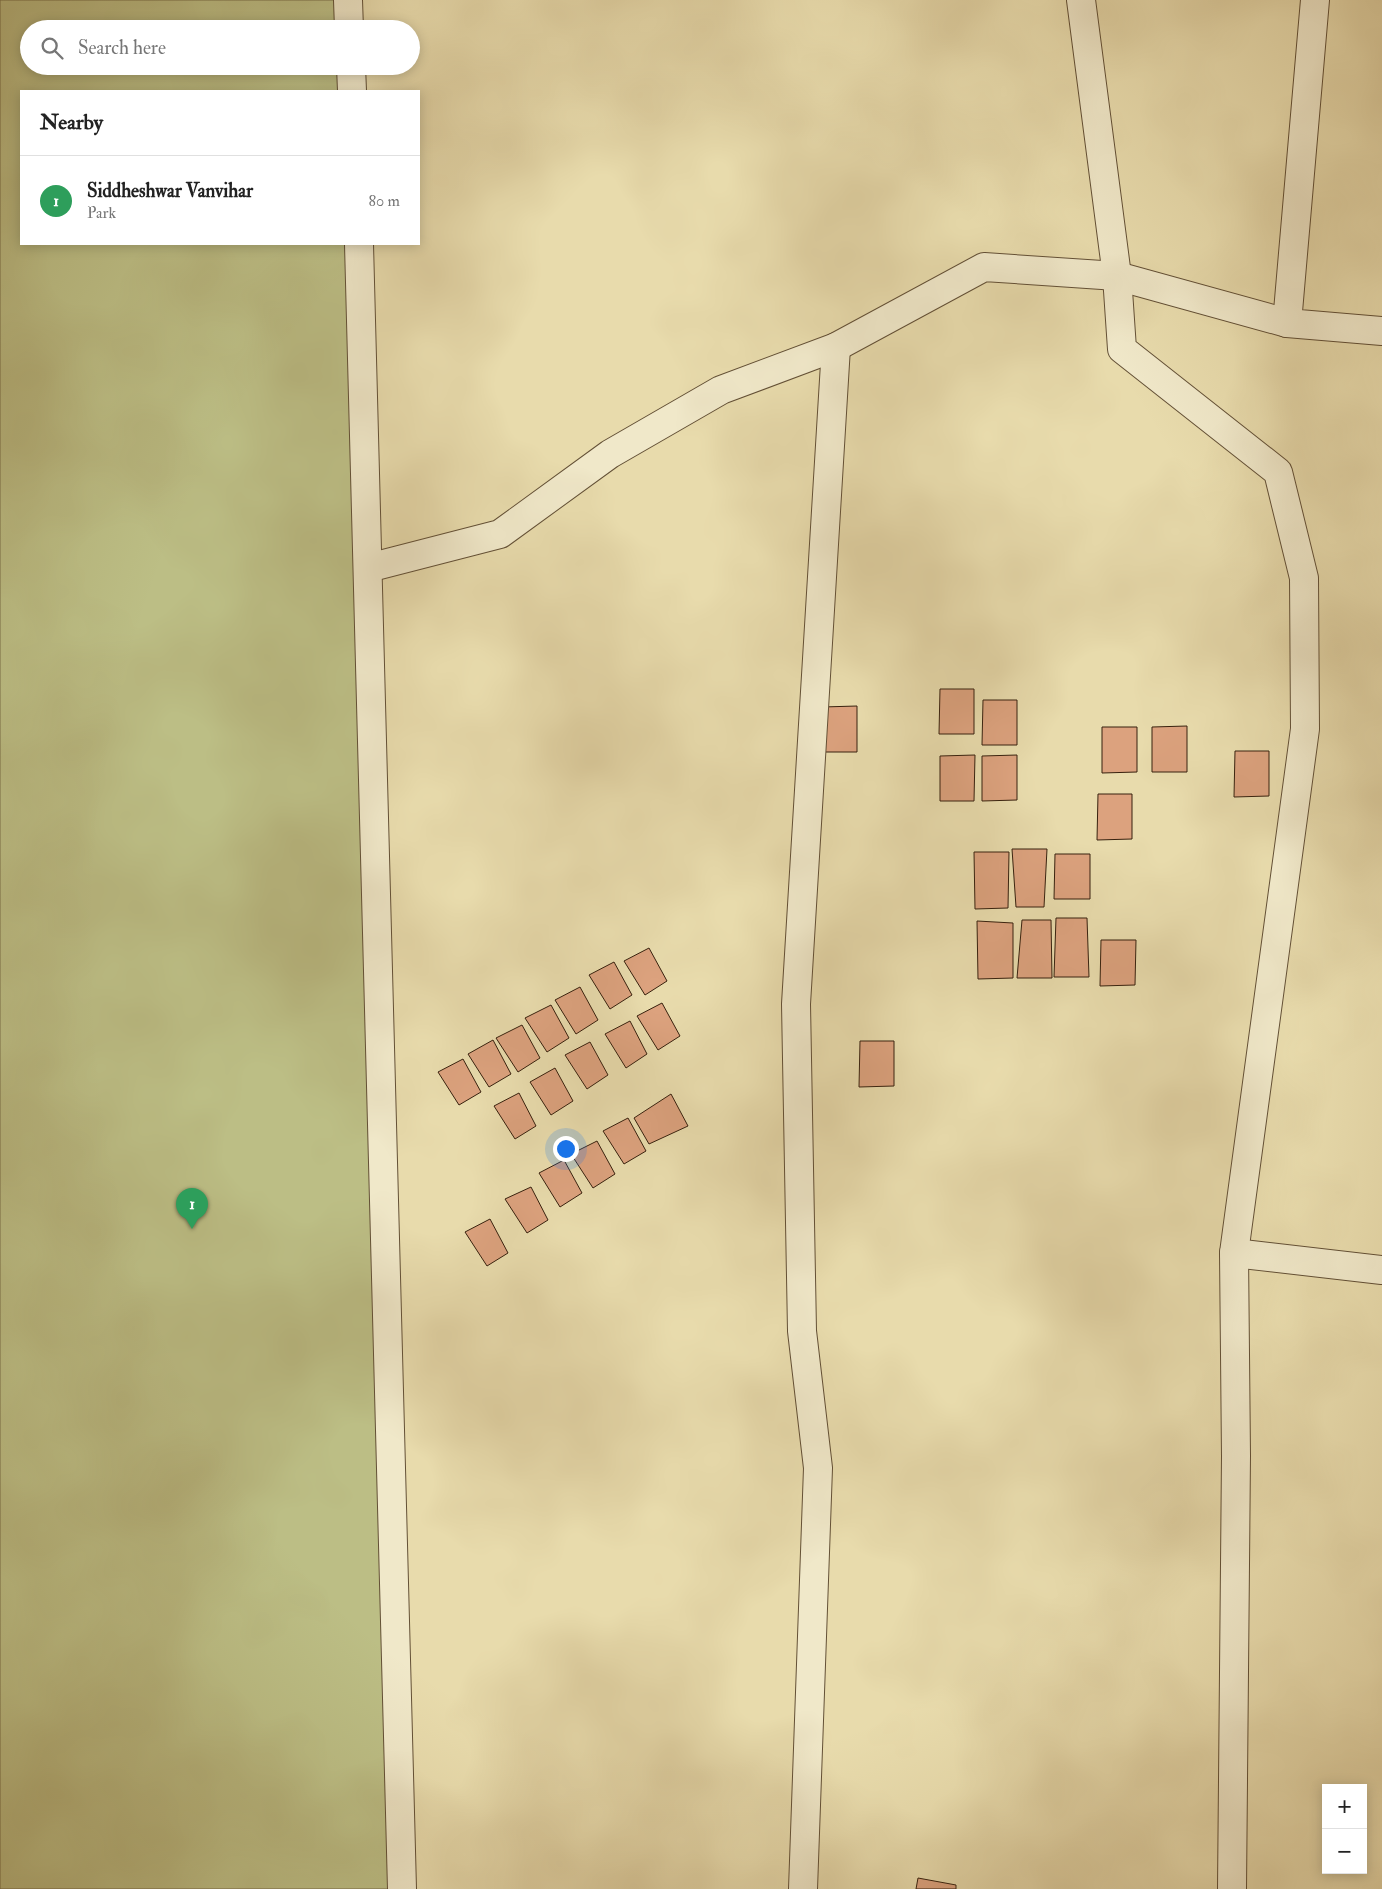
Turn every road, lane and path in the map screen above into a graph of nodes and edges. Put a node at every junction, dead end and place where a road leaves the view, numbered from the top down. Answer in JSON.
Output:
{"nodes":[{"id":1,"x":348,"y":0,"type":"edge"},
{"id":2,"x":1082,"y":0,"type":"edge"},
{"id":3,"x":1315,"y":0,"type":"edge"},
{"id":4,"x":349,"y":20,"type":"edge"},
{"id":5,"x":351,"y":75,"type":"edge"},
{"id":6,"x":352,"y":90,"type":"edge"},
{"id":7,"x":360,"y":245,"type":"edge"},
{"id":8,"x":1117,"y":276,"type":"junction"},
{"id":9,"x":1287,"y":323,"type":"junction"},
{"id":10,"x":1382,"y":331,"type":"edge"},
{"id":11,"x":836,"y":348,"type":"junction"},
{"id":12,"x":368,"y":568,"type":"junction"},
{"id":13,"x":1234,"y":1253,"type":"junction"},
{"id":14,"x":1382,"y":1270,"type":"edge"},
{"id":15,"x":402,"y":1889,"type":"edge"},
{"id":16,"x":803,"y":1889,"type":"edge"},
{"id":17,"x":1232,"y":1889,"type":"edge"}],
"edges":[{"from":1,"to":4,"type":"street"},
{"from":2,"to":8,"type":"street"},
{"from":3,"to":9,"type":"street"},
{"from":5,"to":6,"type":"street"},
{"from":7,"to":12,"type":"street"},
{"from":8,"to":9,"type":"street"},
{"from":8,"to":11,"type":"street"},
{"from":8,"to":13,"type":"street"},
{"from":9,"to":10,"type":"street"},
{"from":11,"to":12,"type":"street"},
{"from":11,"to":16,"type":"street"},
{"from":12,"to":15,"type":"street"},
{"from":13,"to":14,"type":"street"},
{"from":13,"to":17,"type":"street"}]}
